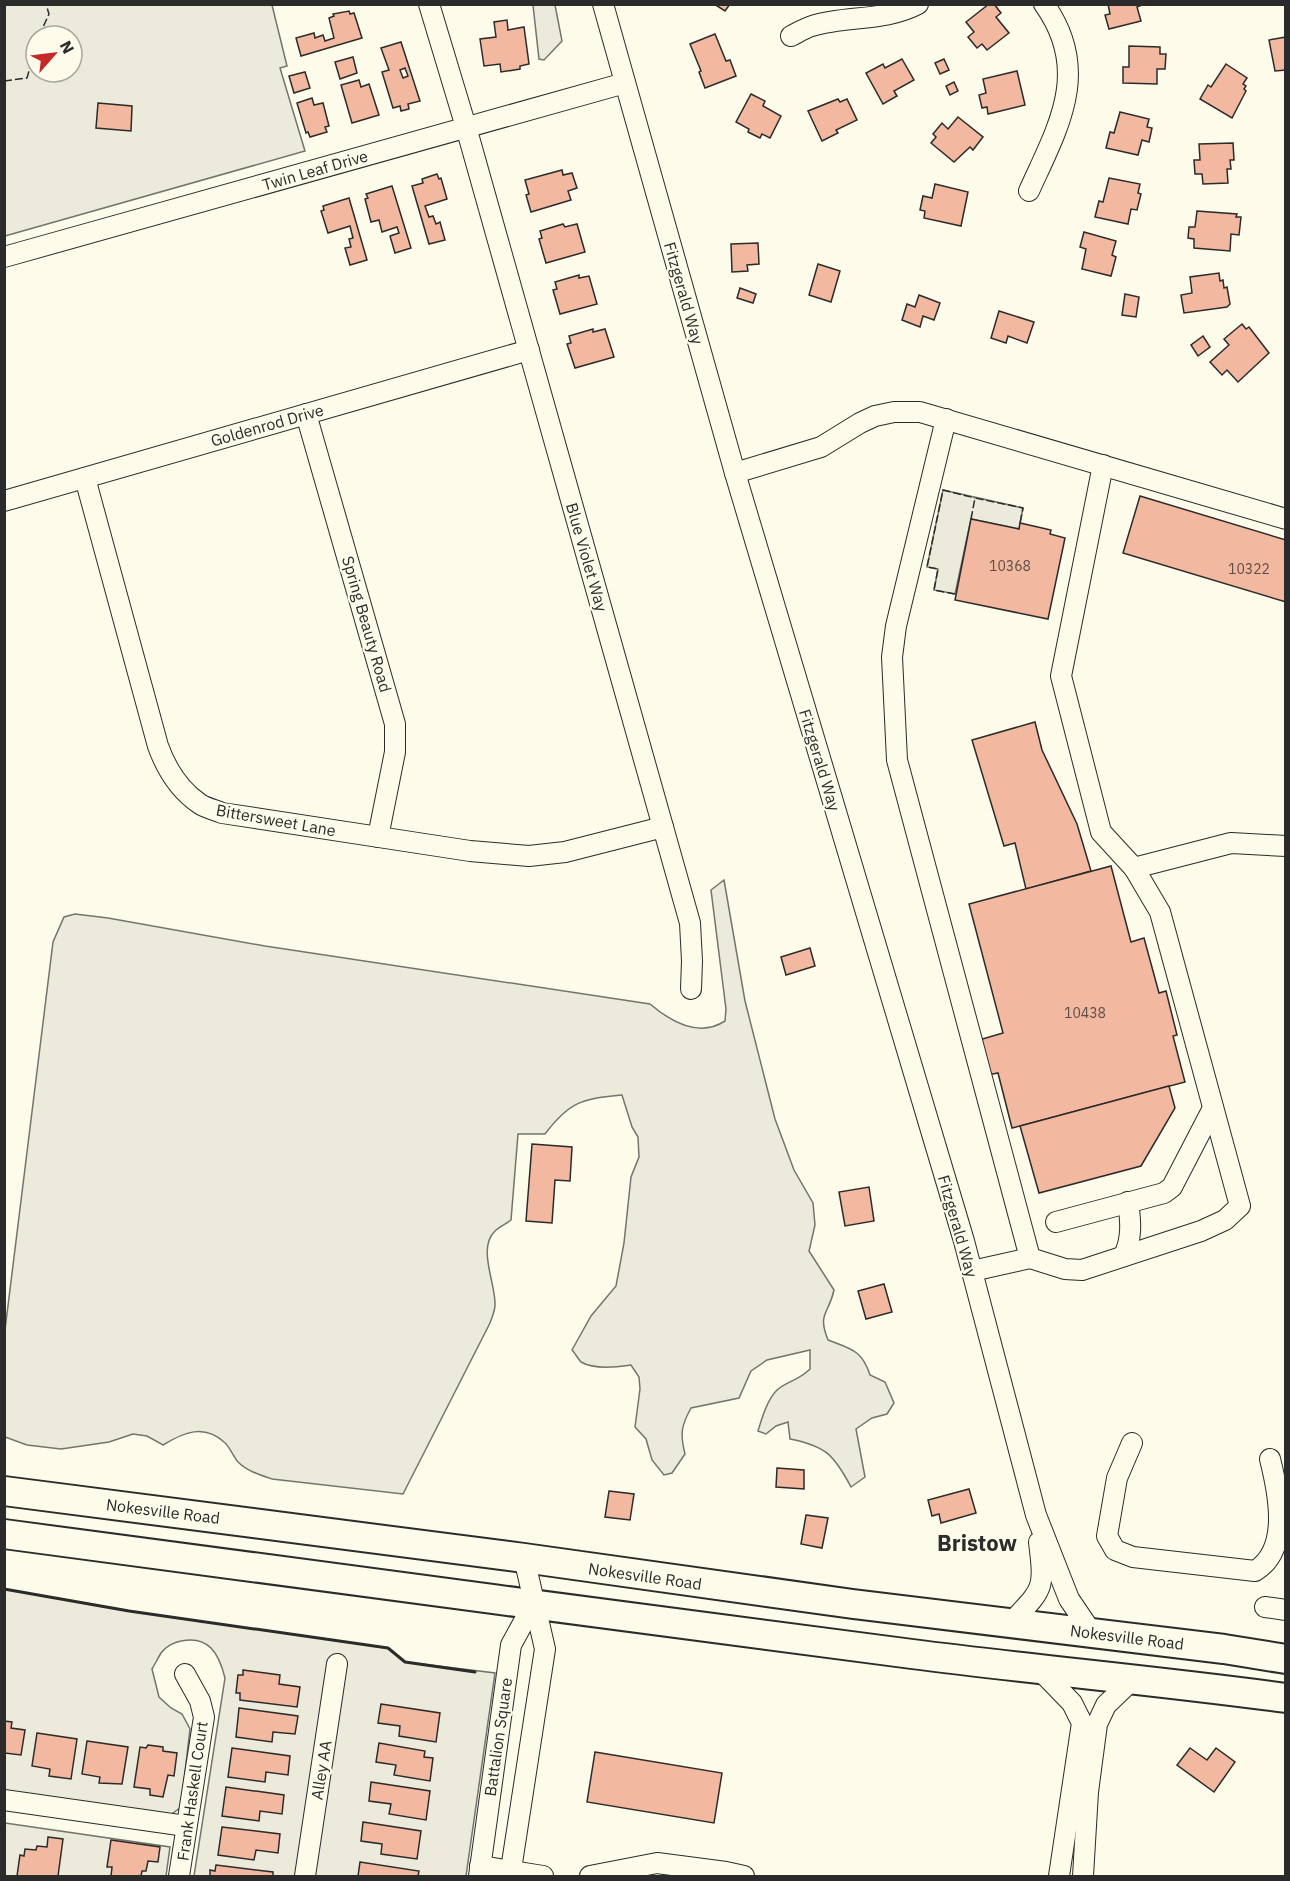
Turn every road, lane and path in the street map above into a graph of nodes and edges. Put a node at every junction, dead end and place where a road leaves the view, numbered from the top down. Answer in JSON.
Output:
{"nodes":[{"id":1,"x":429,"y":4,"type":"edge"},
{"id":2,"x":603,"y":4,"type":"edge"},
{"id":3,"x":918,"y":4,"type":"edge"},
{"id":4,"x":1044,"y":4,"type":"edge"},
{"id":5,"x":791,"y":36,"type":"dead end"},
{"id":6,"x":625,"y":83,"type":"junction"},
{"id":7,"x":466,"y":127,"type":"junction"},
{"id":8,"x":1029,"y":191,"type":"dead end"},
{"id":9,"x":4,"y":256,"type":"edge"},
{"id":10,"x":529,"y":350,"type":"junction"},
{"id":11,"x":306,"y":414,"type":"junction"},
{"id":12,"x":946,"y":419,"type":"junction"},
{"id":13,"x":1103,"y":465,"type":"junction"},
{"id":14,"x":735,"y":473,"type":"junction"},
{"id":15,"x":84,"y":478,"type":"junction"},
{"id":16,"x":4,"y":501,"type":"edge"},
{"id":17,"x":1286,"y":519,"type":"edge"},
{"id":18,"x":663,"y":827,"type":"junction"},
{"id":19,"x":378,"y":837,"type":"junction"},
{"id":20,"x":1286,"y":846,"type":"edge"},
{"id":21,"x":1134,"y":868,"type":"junction"},
{"id":22,"x":691,"y":989,"type":"dead end"},
{"id":23,"x":1213,"y":1108,"type":"junction"},
{"id":24,"x":1128,"y":1202,"type":"junction"},
{"id":25,"x":1056,"y":1222,"type":"dead end"},
{"id":26,"x":1124,"y":1256,"type":"junction"},
{"id":27,"x":1030,"y":1258,"type":"junction"},
{"id":28,"x":972,"y":1271,"type":"junction"},
{"id":29,"x":1132,"y":1443,"type":"dead end"},
{"id":30,"x":1270,"y":1459,"type":"dead end"},
{"id":31,"x":4,"y":1491,"type":"edge"},
{"id":32,"x":1036,"y":1515,"type":"junction"},
{"id":33,"x":4,"y":1534,"type":"edge"},
{"id":34,"x":524,"y":1558,"type":"junction"},
{"id":35,"x":534,"y":1603,"type":"junction"},
{"id":36,"x":1265,"y":1607,"type":"dead end"},
{"id":37,"x":1286,"y":1610,"type":"edge"},
{"id":38,"x":1011,"y":1623,"type":"junction"},
{"id":39,"x":1092,"y":1633,"type":"junction"},
{"id":40,"x":1286,"y":1659,"type":"edge"},
{"id":41,"x":337,"y":1664,"type":"dead end"},
{"id":42,"x":1040,"y":1670,"type":"junction"},
{"id":43,"x":185,"y":1674,"type":"dead end"},
{"id":44,"x":1133,"y":1679,"type":"junction"},
{"id":45,"x":1286,"y":1698,"type":"edge"},
{"id":46,"x":4,"y":1800,"type":"edge"},
{"id":47,"x":186,"y":1826,"type":"junction"},
{"id":48,"x":480,"y":1871,"type":"edge"},
{"id":49,"x":511,"y":1874,"type":"edge"},
{"id":50,"x":179,"y":1876,"type":"edge"},
{"id":51,"x":304,"y":1876,"type":"edge"},
{"id":52,"x":543,"y":1876,"type":"edge"},
{"id":53,"x":590,"y":1876,"type":"edge"},
{"id":54,"x":744,"y":1876,"type":"edge"},
{"id":55,"x":1059,"y":1876,"type":"edge"},
{"id":56,"x":1083,"y":1876,"type":"edge"}],
"edges":[{"from":1,"to":7,"type":"street","name":"Blue Violet Way"},
{"from":2,"to":6,"type":"street","name":"Fitzgerald Way"},
{"from":3,"to":5,"type":"street"},
{"from":4,"to":8,"type":"street"},
{"from":6,"to":7,"type":"street","name":"Twin Leaf Drive"},
{"from":6,"to":14,"type":"street","name":"Fitzgerald Way"},
{"from":7,"to":9,"type":"street","name":"Twin Leaf Drive"},
{"from":7,"to":10,"type":"street","name":"Blue Violet Way"},
{"from":10,"to":11,"type":"street","name":"Goldenrod Drive"},
{"from":10,"to":18,"type":"street","name":"Blue Violet Way"},
{"from":11,"to":15,"type":"street","name":"Goldenrod Drive"},
{"from":11,"to":19,"type":"street","name":"Spring Beauty Road"},
{"from":12,"to":13,"type":"street"},
{"from":12,"to":14,"type":"street"},
{"from":12,"to":27,"type":"street"},
{"from":13,"to":17,"type":"street"},
{"from":13,"to":21,"type":"street"},
{"from":14,"to":28,"type":"street","name":"Fitzgerald Way"},
{"from":15,"to":16,"type":"street","name":"Goldenrod Drive"},
{"from":15,"to":19,"type":"street","name":"Bittersweet Lane"},
{"from":18,"to":19,"type":"street","name":"Bittersweet Lane"},
{"from":18,"to":22,"type":"street","name":"Blue Violet Way"},
{"from":20,"to":21,"type":"street"},
{"from":21,"to":23,"type":"street"},
{"from":23,"to":24,"type":"street"},
{"from":23,"to":26,"type":"street"},
{"from":24,"to":25,"type":"street"},
{"from":24,"to":26,"type":"street"},
{"from":26,"to":27,"type":"street"},
{"from":27,"to":28,"type":"street"},
{"from":28,"to":32,"type":"street","name":"Fitzgerald Way"},
{"from":29,"to":30,"type":"street"},
{"from":31,"to":34,"type":"highway","name":"Nokesville Road"},
{"from":32,"to":38,"type":"street","name":"Fitzgerald Way"},
{"from":32,"to":39,"type":"street","name":"Fitzgerald Way"},
{"from":33,"to":35,"type":"highway"},
{"from":34,"to":35,"type":"street","name":"Battalion Square"},
{"from":34,"to":38,"type":"highway","name":"Nokesville Road"},
{"from":35,"to":42,"type":"highway"},
{"from":35,"to":48,"type":"street","name":"Battalion Square"},
{"from":35,"to":49,"type":"street","name":"Battalion Square"},
{"from":36,"to":37,"type":"street"},
{"from":38,"to":39,"type":"highway","name":"Nokesville Road"},
{"from":39,"to":40,"type":"highway","name":"Nokesville Road"},
{"from":41,"to":51,"type":"street","name":"Alley AA"},
{"from":42,"to":44,"type":"highway"},
{"from":42,"to":55,"type":"street"},
{"from":43,"to":47,"type":"street","name":"Frank Haskell Court"},
{"from":44,"to":45,"type":"highway"},
{"from":44,"to":56,"type":"street"},
{"from":46,"to":47,"type":"street"},
{"from":47,"to":50,"type":"street","name":"Frank Haskell Court"},
{"from":48,"to":49,"type":"street"},
{"from":49,"to":52,"type":"street"},
{"from":53,"to":54,"type":"street"}]}
